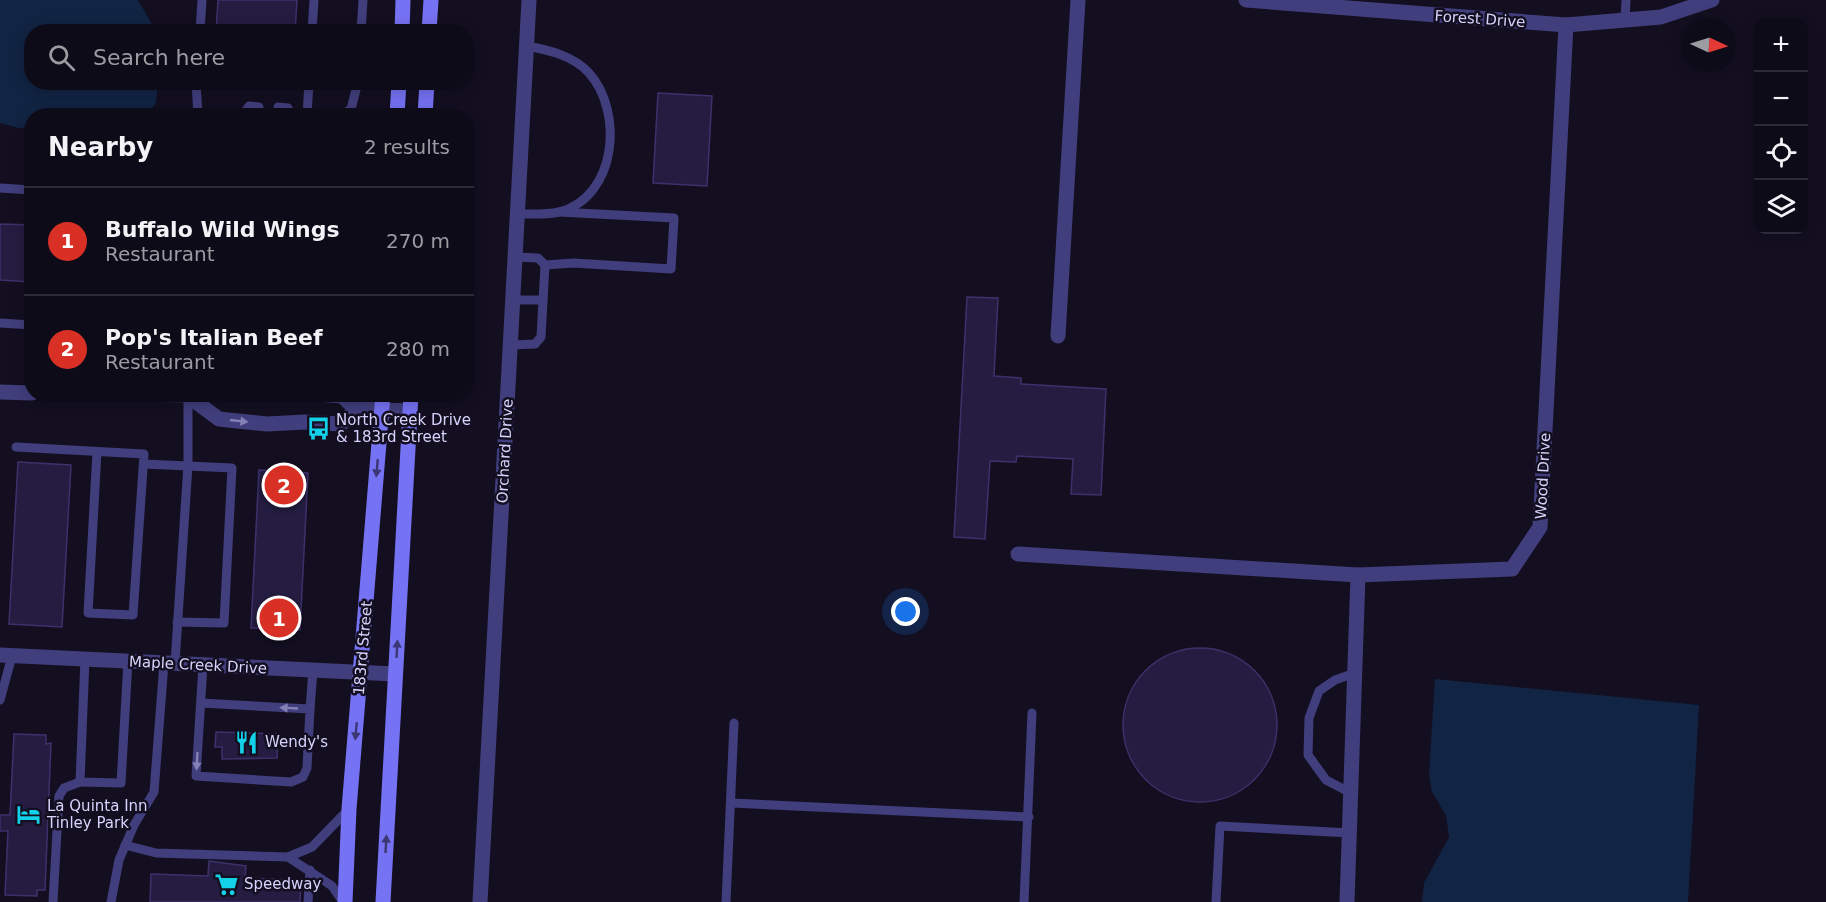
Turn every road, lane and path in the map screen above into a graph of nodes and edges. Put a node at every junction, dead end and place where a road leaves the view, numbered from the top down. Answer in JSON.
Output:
{"nodes":[{"id":1,"x":202,"y":0,"type":"edge"},
{"id":2,"x":314,"y":0,"type":"edge"},
{"id":3,"x":363,"y":0,"type":"edge"},
{"id":4,"x":403,"y":0,"type":"edge"},
{"id":5,"x":431,"y":0,"type":"edge"},
{"id":6,"x":529,"y":0,"type":"edge"},
{"id":7,"x":1078,"y":0,"type":"edge"},
{"id":8,"x":1246,"y":0,"type":"edge"},
{"id":9,"x":1626,"y":0,"type":"edge"},
{"id":10,"x":1712,"y":0,"type":"edge"},
{"id":11,"x":1325,"y":4,"type":"edge"},
{"id":12,"x":1625,"y":20,"type":"junction"},
{"id":13,"x":200,"y":24,"type":"edge"},
{"id":14,"x":312,"y":24,"type":"edge"},
{"id":15,"x":362,"y":24,"type":"edge"},
{"id":16,"x":402,"y":24,"type":"edge"},
{"id":17,"x":430,"y":24,"type":"edge"},
{"id":18,"x":1566,"y":25,"type":"junction"},
{"id":19,"x":527,"y":46,"type":"junction"},
{"id":20,"x":196,"y":90,"type":"edge"},
{"id":21,"x":309,"y":90,"type":"edge"},
{"id":22,"x":356,"y":90,"type":"edge"},
{"id":23,"x":399,"y":90,"type":"edge"},
{"id":24,"x":427,"y":90,"type":"edge"},
{"id":25,"x":259,"y":106,"type":"dead end"},
{"id":26,"x":198,"y":108,"type":"edge"},
{"id":27,"x":248,"y":108,"type":"edge"},
{"id":28,"x":278,"y":108,"type":"dead end"},
{"id":29,"x":288,"y":108,"type":"edge"},
{"id":30,"x":307,"y":108,"type":"edge"},
{"id":31,"x":351,"y":108,"type":"edge"},
{"id":32,"x":398,"y":108,"type":"edge"},
{"id":33,"x":425,"y":108,"type":"edge"},
{"id":34,"x":0,"y":188,"type":"edge"},
{"id":35,"x":24,"y":190,"type":"edge"},
{"id":36,"x":559,"y":212,"type":"junction"},
{"id":37,"x":518,"y":214,"type":"junction"},
{"id":38,"x":515,"y":257,"type":"junction"},
{"id":39,"x":545,"y":265,"type":"junction"},
{"id":40,"x":513,"y":300,"type":"junction"},
{"id":41,"x":543,"y":300,"type":"junction"},
{"id":42,"x":0,"y":323,"type":"edge"},
{"id":43,"x":24,"y":324,"type":"edge"},
{"id":44,"x":1058,"y":336,"type":"dead end"},
{"id":45,"x":510,"y":345,"type":"junction"},
{"id":46,"x":0,"y":392,"type":"edge"},
{"id":47,"x":24,"y":393,"type":"edge"},
{"id":48,"x":191,"y":402,"type":"edge"},
{"id":49,"x":199,"y":402,"type":"edge"},
{"id":50,"x":348,"y":402,"type":"edge"},
{"id":51,"x":382,"y":402,"type":"edge"},
{"id":52,"x":411,"y":402,"type":"edge"},
{"id":53,"x":356,"y":409,"type":"junction"},
{"id":54,"x":410,"y":411,"type":"junction"},
{"id":55,"x":16,"y":447,"type":"dead end"},
{"id":56,"x":98,"y":452,"type":"junction"},
{"id":57,"x":144,"y":464,"type":"junction"},
{"id":58,"x":188,"y":465,"type":"junction"},
{"id":59,"x":1018,"y":554,"type":"dead end"},
{"id":60,"x":1358,"y":575,"type":"junction"},
{"id":61,"x":177,"y":622,"type":"junction"},
{"id":62,"x":6,"y":655,"type":"edge"},
{"id":63,"x":85,"y":659,"type":"junction"},
{"id":64,"x":128,"y":661,"type":"junction"},
{"id":65,"x":169,"y":663,"type":"junction"},
{"id":66,"x":203,"y":665,"type":"junction"},
{"id":67,"x":313,"y":670,"type":"junction"},
{"id":68,"x":361,"y":673,"type":"junction"},
{"id":69,"x":1355,"y":673,"type":"junction"},
{"id":70,"x":395,"y":674,"type":"junction"},
{"id":71,"x":0,"y":700,"type":"edge"},
{"id":72,"x":201,"y":703,"type":"junction"},
{"id":73,"x":310,"y":709,"type":"junction"},
{"id":74,"x":1032,"y":713,"type":"dead end"},
{"id":75,"x":734,"y":723,"type":"dead end"},
{"id":76,"x":80,"y":782,"type":"junction"},
{"id":77,"x":1351,"y":792,"type":"junction"},
{"id":78,"x":732,"y":803,"type":"junction"},
{"id":79,"x":349,"y":809,"type":"junction"},
{"id":80,"x":1029,"y":817,"type":"junction"},
{"id":81,"x":1350,"y":833,"type":"junction"},
{"id":82,"x":125,"y":845,"type":"junction"},
{"id":83,"x":288,"y":857,"type":"junction"},
{"id":84,"x":310,"y":870,"type":"junction"},
{"id":85,"x":53,"y":902,"type":"edge"},
{"id":86,"x":111,"y":902,"type":"edge"},
{"id":87,"x":308,"y":902,"type":"edge"},
{"id":88,"x":344,"y":902,"type":"edge"},
{"id":89,"x":384,"y":902,"type":"edge"},
{"id":90,"x":480,"y":902,"type":"edge"},
{"id":91,"x":726,"y":902,"type":"edge"},
{"id":92,"x":1024,"y":902,"type":"edge"},
{"id":93,"x":1216,"y":902,"type":"edge"},
{"id":94,"x":1347,"y":902,"type":"edge"}],
"edges":[{"from":1,"to":13,"type":"lane"},
{"from":2,"to":14,"type":"lane"},
{"from":3,"to":15,"type":"lane"},
{"from":4,"to":16,"type":"street"},
{"from":5,"to":17,"type":"street"},
{"from":6,"to":19,"type":"street","name":"Orchard Drive"},
{"from":7,"to":44,"type":"street"},
{"from":8,"to":11,"type":"street","name":"Forest Drive"},
{"from":9,"to":12,"type":"lane"},
{"from":10,"to":12,"type":"street","name":"Forest Drive"},
{"from":11,"to":18,"type":"street","name":"Forest Drive"},
{"from":12,"to":18,"type":"street","name":"Forest Drive"},
{"from":18,"to":60,"type":"street","name":"Wood Drive"},
{"from":19,"to":36,"type":"lane"},
{"from":19,"to":37,"type":"street","name":"Orchard Drive"},
{"from":20,"to":26,"type":"lane"},
{"from":21,"to":30,"type":"lane"},
{"from":22,"to":31,"type":"lane"},
{"from":23,"to":32,"type":"street"},
{"from":24,"to":33,"type":"street"},
{"from":25,"to":27,"type":"lane"},
{"from":28,"to":29,"type":"lane"},
{"from":34,"to":35,"type":"lane"},
{"from":36,"to":37,"type":"lane"},
{"from":36,"to":39,"type":"lane"},
{"from":37,"to":38,"type":"street","name":"Orchard Drive"},
{"from":38,"to":39,"type":"lane"},
{"from":38,"to":40,"type":"street","name":"Orchard Drive"},
{"from":39,"to":41,"type":"lane"},
{"from":40,"to":41,"type":"lane"},
{"from":40,"to":45,"type":"street","name":"Orchard Drive"},
{"from":41,"to":45,"type":"lane"},
{"from":42,"to":43,"type":"lane"},
{"from":45,"to":90,"type":"street","name":"Orchard Drive"},
{"from":46,"to":47,"type":"street"},
{"from":48,"to":58,"type":"lane"},
{"from":49,"to":53,"type":"street","one_way":true},
{"from":50,"to":53,"type":"street"},
{"from":51,"to":53,"type":"street"},
{"from":51,"to":54,"type":"street"},
{"from":51,"to":68,"type":"street","name":"183rd Street","one_way":true},
{"from":52,"to":54,"type":"street"},
{"from":70,"to":54,"type":"street","one_way":true},
{"from":55,"to":56,"type":"lane"},
{"from":56,"to":57,"type":"lane"},
{"from":56,"to":57,"type":"lane"},
{"from":57,"to":58,"type":"lane"},
{"from":58,"to":61,"type":"lane"},
{"from":58,"to":61,"type":"lane"},
{"from":59,"to":60,"type":"street","name":"Wood Drive"},
{"from":60,"to":69,"type":"street"},
{"from":61,"to":65,"type":"lane"},
{"from":62,"to":63,"type":"street","name":"Maple Creek Drive"},
{"from":62,"to":71,"type":"lane"},
{"from":63,"to":64,"type":"street","name":"Maple Creek Drive"},
{"from":63,"to":76,"type":"lane"},
{"from":64,"to":65,"type":"street","name":"Maple Creek Drive"},
{"from":64,"to":76,"type":"lane"},
{"from":65,"to":66,"type":"street","name":"Maple Creek Drive"},
{"from":65,"to":82,"type":"lane"},
{"from":66,"to":67,"type":"street","name":"Maple Creek Drive"},
{"from":66,"to":72,"type":"lane"},
{"from":67,"to":68,"type":"street","name":"Maple Creek Drive"},
{"from":67,"to":73,"type":"lane"},
{"from":68,"to":70,"type":"street","name":"Maple Creek Drive"},
{"from":68,"to":79,"type":"street","name":"183rd Street","one_way":true},
{"from":69,"to":77,"type":"street"},
{"from":69,"to":77,"type":"lane"},
{"from":89,"to":70,"type":"street","one_way":true},
{"from":73,"to":72,"type":"lane","one_way":true},
{"from":72,"to":73,"type":"lane","one_way":true},
{"from":74,"to":80,"type":"lane"},
{"from":75,"to":78,"type":"lane"},
{"from":76,"to":85,"type":"lane"},
{"from":77,"to":81,"type":"street"},
{"from":78,"to":80,"type":"lane"},
{"from":78,"to":91,"type":"lane"},
{"from":79,"to":83,"type":"lane"},
{"from":79,"to":88,"type":"street","name":"183rd Street"},
{"from":80,"to":92,"type":"lane"},
{"from":81,"to":93,"type":"lane"},
{"from":81,"to":94,"type":"street"},
{"from":82,"to":83,"type":"lane"},
{"from":82,"to":86,"type":"lane"},
{"from":83,"to":84,"type":"lane"},
{"from":84,"to":87,"type":"lane"},
{"from":84,"to":88,"type":"lane"}]}
